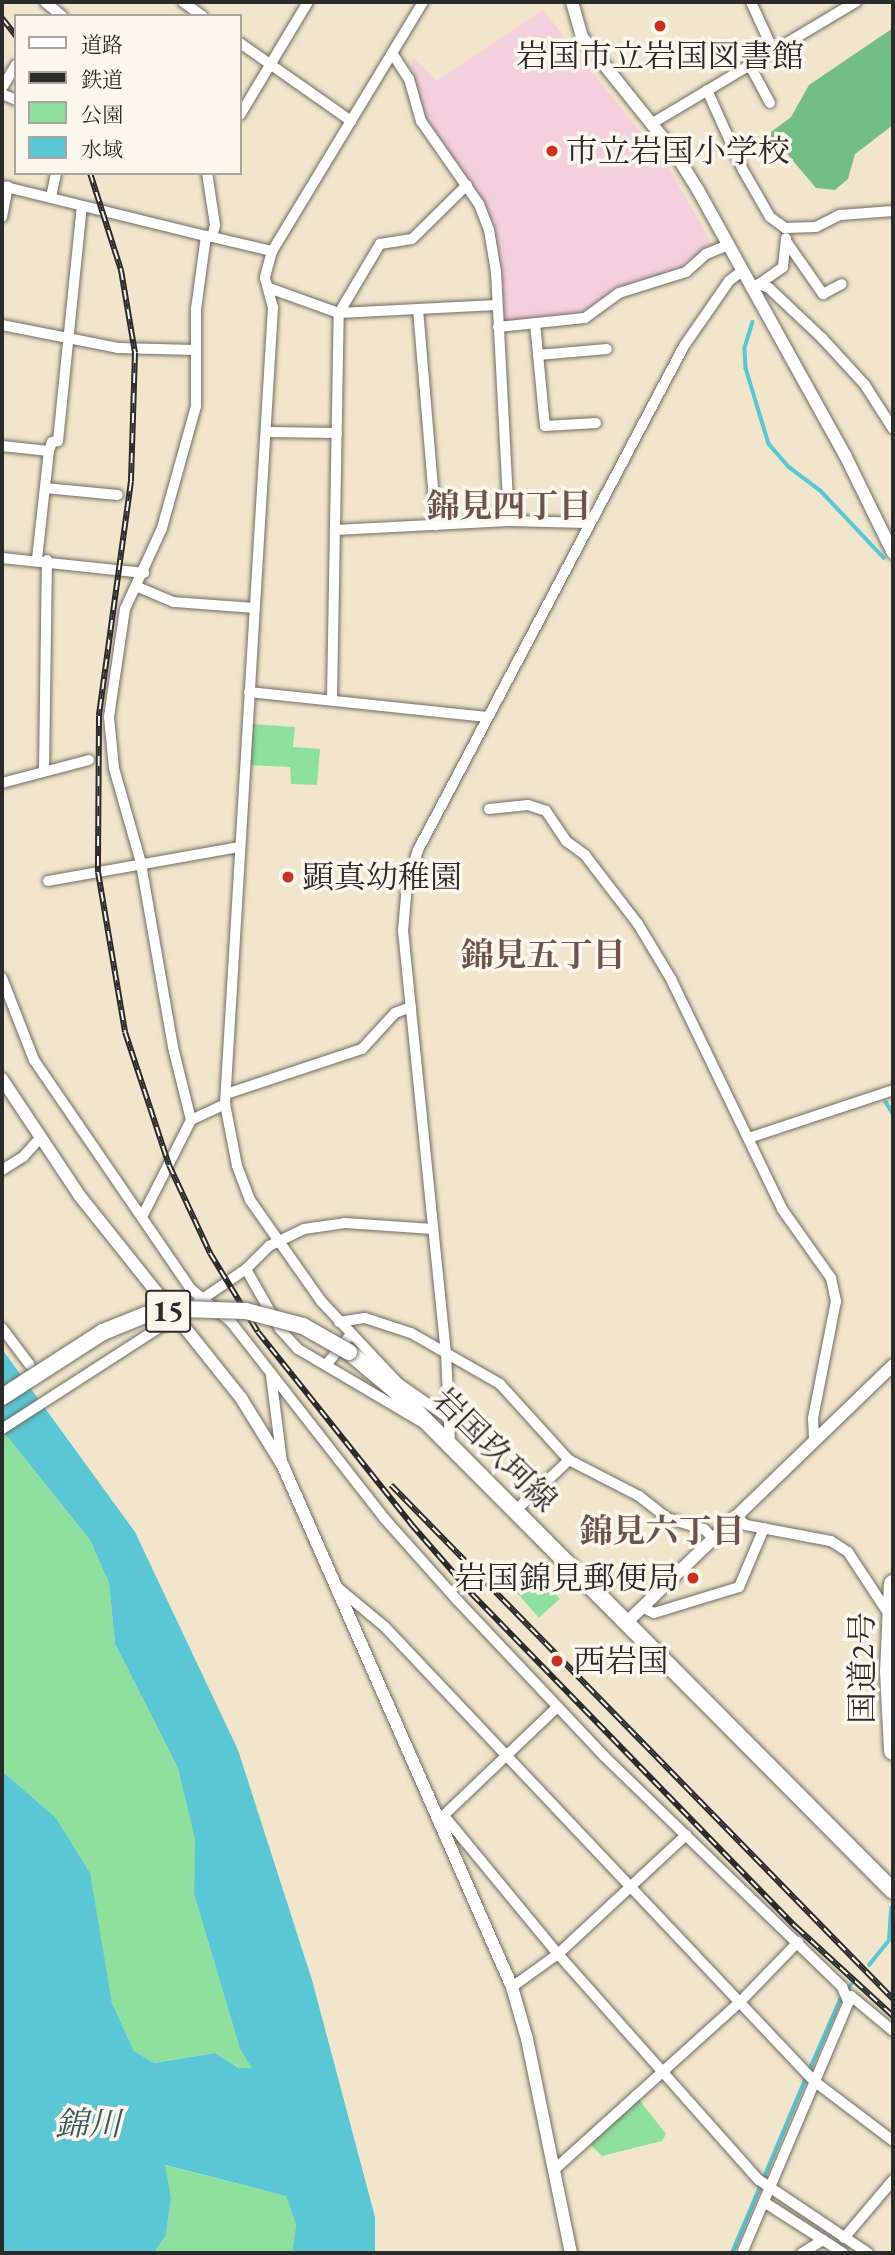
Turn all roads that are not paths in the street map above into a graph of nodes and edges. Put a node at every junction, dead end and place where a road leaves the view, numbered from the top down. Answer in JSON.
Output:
{"nodes":[{"id":1,"x":308,"y":2,"type":"edge"},
{"id":2,"x":423,"y":2,"type":"edge"},
{"id":3,"x":572,"y":2,"type":"edge"},
{"id":4,"x":751,"y":2,"type":"edge"},
{"id":5,"x":856,"y":2,"type":"edge"},
{"id":6,"x":242,"y":44,"type":"edge"},
{"id":7,"x":773,"y":50,"type":"junction"},
{"id":8,"x":392,"y":53,"type":"junction"},
{"id":9,"x":749,"y":64,"type":"junction"},
{"id":10,"x":270,"y":65,"type":"junction"},
{"id":11,"x":14,"y":68,"type":"edge"},
{"id":12,"x":2,"y":88,"type":"edge"},
{"id":13,"x":707,"y":90,"type":"junction"},
{"id":14,"x":770,"y":103,"type":"dead end"},
{"id":15,"x":242,"y":112,"type":"edge"},
{"id":16,"x":351,"y":121,"type":"junction"},
{"id":17,"x":651,"y":124,"type":"junction"},
{"id":18,"x":56,"y":175,"type":"edge"},
{"id":19,"x":207,"y":175,"type":"edge"},
{"id":20,"x":467,"y":185,"type":"junction"},
{"id":21,"x":5,"y":187,"type":"edge"},
{"id":22,"x":51,"y":197,"type":"junction"},
{"id":23,"x":82,"y":206,"type":"junction"},
{"id":24,"x":893,"y":211,"type":"edge"},
{"id":25,"x":2,"y":217,"type":"edge"},
{"id":26,"x":785,"y":228,"type":"junction"},
{"id":27,"x":209,"y":237,"type":"junction"},
{"id":28,"x":786,"y":241,"type":"junction"},
{"id":29,"x":728,"y":244,"type":"junction"},
{"id":30,"x":272,"y":251,"type":"junction"},
{"id":31,"x":742,"y":271,"type":"junction"},
{"id":32,"x":842,"y":284,"type":"dead end"},
{"id":33,"x":755,"y":286,"type":"junction"},
{"id":34,"x":269,"y":288,"type":"junction"},
{"id":35,"x":497,"y":305,"type":"junction"},
{"id":36,"x":418,"y":309,"type":"junction"},
{"id":37,"x":339,"y":313,"type":"junction"},
{"id":38,"x":535,"y":323,"type":"junction"},
{"id":39,"x":2,"y":325,"type":"edge"},
{"id":40,"x":498,"y":327,"type":"junction"},
{"id":41,"x":69,"y":341,"type":"junction"},
{"id":42,"x":607,"y":349,"type":"dead end"},
{"id":43,"x":196,"y":350,"type":"junction"},
{"id":44,"x":538,"y":355,"type":"junction"},
{"id":45,"x":596,"y":423,"type":"dead end"},
{"id":46,"x":893,"y":429,"type":"edge"},
{"id":47,"x":266,"y":432,"type":"junction"},
{"id":48,"x":337,"y":433,"type":"junction"},
{"id":49,"x":2,"y":446,"type":"edge"},
{"id":50,"x":49,"y":451,"type":"junction"},
{"id":51,"x":45,"y":488,"type":"junction"},
{"id":52,"x":118,"y":495,"type":"dead end"},
{"id":53,"x":509,"y":521,"type":"junction"},
{"id":54,"x":588,"y":523,"type":"junction"},
{"id":55,"x":436,"y":525,"type":"junction"},
{"id":56,"x":335,"y":530,"type":"junction"},
{"id":57,"x":893,"y":553,"type":"edge"},
{"id":58,"x":2,"y":558,"type":"edge"},
{"id":59,"x":42,"y":560,"type":"junction"},
{"id":60,"x":144,"y":573,"type":"junction"},
{"id":61,"x":138,"y":587,"type":"junction"},
{"id":62,"x":253,"y":608,"type":"junction"},
{"id":63,"x":249,"y":692,"type":"junction"},
{"id":64,"x":332,"y":698,"type":"junction"},
{"id":65,"x":488,"y":717,"type":"junction"},
{"id":66,"x":89,"y":760,"type":"dead end"},
{"id":67,"x":44,"y":770,"type":"junction"},
{"id":68,"x":2,"y":783,"type":"edge"},
{"id":69,"x":489,"y":809,"type":"dead end"},
{"id":70,"x":239,"y":847,"type":"junction"},
{"id":71,"x":141,"y":863,"type":"junction"},
{"id":72,"x":48,"y":881,"type":"dead end"},
{"id":73,"x":2,"y":978,"type":"edge"},
{"id":74,"x":411,"y":1007,"type":"junction"},
{"id":75,"x":2,"y":1079,"type":"edge"},
{"id":76,"x":893,"y":1090,"type":"edge"},
{"id":77,"x":225,"y":1099,"type":"junction"},
{"id":78,"x":191,"y":1120,"type":"junction"},
{"id":79,"x":40,"y":1138,"type":"junction"},
{"id":80,"x":749,"y":1138,"type":"junction"},
{"id":81,"x":2,"y":1170,"type":"edge"},
{"id":82,"x":143,"y":1215,"type":"junction"},
{"id":83,"x":433,"y":1229,"type":"junction"},
{"id":84,"x":278,"y":1240,"type":"junction"},
{"id":85,"x":246,"y":1269,"type":"junction"},
{"id":86,"x":202,"y":1300,"type":"junction"},
{"id":87,"x":178,"y":1315,"type":"junction"},
{"id":88,"x":339,"y":1322,"type":"junction"},
{"id":89,"x":2,"y":1328,"type":"edge"},
{"id":90,"x":349,"y":1335,"type":"junction"},
{"id":91,"x":446,"y":1354,"type":"junction"},
{"id":92,"x":30,"y":1365,"type":"dead end"},
{"id":93,"x":326,"y":1365,"type":"junction"},
{"id":94,"x":893,"y":1365,"type":"edge"},
{"id":95,"x":271,"y":1375,"type":"junction"},
{"id":96,"x":2,"y":1397,"type":"edge"},
{"id":97,"x":451,"y":1420,"type":"junction"},
{"id":98,"x":431,"y":1426,"type":"junction"},
{"id":99,"x":2,"y":1429,"type":"edge"},
{"id":100,"x":814,"y":1440,"type":"junction"},
{"id":101,"x":450,"y":1444,"type":"junction"},
{"id":102,"x":569,"y":1460,"type":"junction"},
{"id":103,"x":283,"y":1466,"type":"junction"},
{"id":104,"x":516,"y":1510,"type":"junction"},
{"id":105,"x":734,"y":1517,"type":"junction"},
{"id":106,"x":764,"y":1528,"type":"junction"},
{"id":107,"x":713,"y":1538,"type":"junction"},
{"id":108,"x":893,"y":1584,"type":"edge"},
{"id":109,"x":337,"y":1587,"type":"junction"},
{"id":110,"x":642,"y":1608,"type":"junction"},
{"id":111,"x":890,"y":1616,"type":"junction"},
{"id":112,"x":627,"y":1622,"type":"junction"},
{"id":113,"x":557,"y":1707,"type":"junction"},
{"id":114,"x":893,"y":1751,"type":"edge"},
{"id":115,"x":507,"y":1758,"type":"junction"},
{"id":116,"x":442,"y":1818,"type":"junction"},
{"id":117,"x":686,"y":1835,"type":"junction"},
{"id":118,"x":630,"y":1888,"type":"junction"},
{"id":119,"x":893,"y":1891,"type":"edge"},
{"id":120,"x":798,"y":1942,"type":"junction"},
{"id":121,"x":558,"y":1954,"type":"junction"},
{"id":122,"x":512,"y":1987,"type":"junction"},
{"id":123,"x":845,"y":1995,"type":"junction"},
{"id":124,"x":739,"y":2003,"type":"junction"},
{"id":125,"x":893,"y":2031,"type":"edge"},
{"id":126,"x":664,"y":2071,"type":"junction"},
{"id":127,"x":813,"y":2079,"type":"junction"},
{"id":128,"x":893,"y":2141,"type":"edge"},
{"id":129,"x":555,"y":2169,"type":"junction"},
{"id":130,"x":893,"y":2180,"type":"edge"},
{"id":131,"x":765,"y":2185,"type":"junction"},
{"id":132,"x":764,"y":2202,"type":"junction"},
{"id":133,"x":844,"y":2238,"type":"junction"},
{"id":134,"x":823,"y":2240,"type":"junction"},
{"id":135,"x":571,"y":2253,"type":"edge"},
{"id":136,"x":742,"y":2253,"type":"edge"},
{"id":137,"x":802,"y":2253,"type":"edge"},
{"id":138,"x":844,"y":2253,"type":"edge"},
{"id":139,"x":868,"y":2253,"type":"edge"}],
"edges":[{"from":1,"to":10,"type":"street"},
{"from":2,"to":8,"type":"street"},
{"from":3,"to":17,"type":"street"},
{"from":4,"to":7,"type":"street"},
{"from":5,"to":7,"type":"street"},
{"from":6,"to":10,"type":"street"},
{"from":7,"to":9,"type":"street"},
{"from":8,"to":16,"type":"street"},
{"from":8,"to":20,"type":"street"},
{"from":9,"to":13,"type":"street"},
{"from":9,"to":14,"type":"street"},
{"from":10,"to":15,"type":"street"},
{"from":10,"to":16,"type":"street"},
{"from":11,"to":12,"type":"street"},
{"from":13,"to":17,"type":"street"},
{"from":13,"to":26,"type":"street"},
{"from":16,"to":30,"type":"street"},
{"from":17,"to":29,"type":"street"},
{"from":18,"to":22,"type":"street"},
{"from":19,"to":27,"type":"street"},
{"from":20,"to":35,"type":"street"},
{"from":20,"to":37,"type":"street"},
{"from":21,"to":22,"type":"street"},
{"from":21,"to":25,"type":"street"},
{"from":22,"to":23,"type":"street"},
{"from":23,"to":27,"type":"street"},
{"from":23,"to":41,"type":"street"},
{"from":24,"to":26,"type":"street"},
{"from":26,"to":28,"type":"street"},
{"from":27,"to":30,"type":"street"},
{"from":27,"to":43,"type":"street"},
{"from":28,"to":32,"type":"street"},
{"from":28,"to":33,"type":"street"},
{"from":29,"to":31,"type":"street"},
{"from":29,"to":38,"type":"street"},
{"from":30,"to":34,"type":"street"},
{"from":31,"to":33,"type":"street"},
{"from":31,"to":54,"type":"street"},
{"from":33,"to":46,"type":"street"},
{"from":33,"to":57,"type":"street"},
{"from":34,"to":37,"type":"street"},
{"from":34,"to":47,"type":"street"},
{"from":35,"to":36,"type":"street"},
{"from":35,"to":40,"type":"street"},
{"from":36,"to":37,"type":"street"},
{"from":36,"to":55,"type":"street"},
{"from":37,"to":48,"type":"street"},
{"from":38,"to":40,"type":"street"},
{"from":38,"to":44,"type":"street"},
{"from":39,"to":41,"type":"street"},
{"from":40,"to":53,"type":"street"},
{"from":41,"to":43,"type":"street"},
{"from":41,"to":50,"type":"street"},
{"from":42,"to":44,"type":"street"},
{"from":43,"to":60,"type":"street"},
{"from":44,"to":45,"type":"street"},
{"from":47,"to":48,"type":"street"},
{"from":47,"to":62,"type":"street"},
{"from":48,"to":56,"type":"street"},
{"from":49,"to":50,"type":"street"},
{"from":50,"to":51,"type":"street"},
{"from":51,"to":52,"type":"street"},
{"from":51,"to":59,"type":"street"},
{"from":53,"to":54,"type":"street"},
{"from":53,"to":55,"type":"street"},
{"from":54,"to":65,"type":"street"},
{"from":55,"to":56,"type":"street"},
{"from":56,"to":64,"type":"street"},
{"from":58,"to":59,"type":"street"},
{"from":59,"to":60,"type":"street"},
{"from":59,"to":67,"type":"street"},
{"from":60,"to":61,"type":"street"},
{"from":61,"to":62,"type":"street"},
{"from":61,"to":71,"type":"street"},
{"from":62,"to":63,"type":"street"},
{"from":63,"to":64,"type":"street"},
{"from":63,"to":70,"type":"street"},
{"from":64,"to":65,"type":"street"},
{"from":65,"to":74,"type":"street"},
{"from":66,"to":67,"type":"street"},
{"from":67,"to":68,"type":"street"},
{"from":69,"to":80,"type":"street"},
{"from":70,"to":71,"type":"street"},
{"from":70,"to":77,"type":"street"},
{"from":71,"to":72,"type":"street"},
{"from":71,"to":78,"type":"street"},
{"from":73,"to":82,"type":"street"},
{"from":74,"to":77,"type":"street"},
{"from":74,"to":83,"type":"street"},
{"from":75,"to":79,"type":"street"},
{"from":76,"to":80,"type":"street"},
{"from":77,"to":78,"type":"street"},
{"from":77,"to":84,"type":"street"},
{"from":78,"to":82,"type":"street"},
{"from":79,"to":81,"type":"street"},
{"from":79,"to":87,"type":"street"},
{"from":80,"to":100,"type":"street"},
{"from":82,"to":86,"type":"street"},
{"from":83,"to":84,"type":"street"},
{"from":83,"to":91,"type":"street"},
{"from":84,"to":85,"type":"street"},
{"from":84,"to":88,"type":"street"},
{"from":85,"to":86,"type":"street"},
{"from":85,"to":93,"type":"street"},
{"from":86,"to":87,"type":"street"},
{"from":86,"to":95,"type":"street"},
{"from":87,"to":99,"type":"street"},
{"from":87,"to":103,"type":"street"},
{"from":88,"to":90,"type":"street"},
{"from":88,"to":91,"type":"street"},
{"from":89,"to":92,"type":"street"},
{"from":90,"to":93,"type":"street"},
{"from":90,"to":97,"type":"street"},
{"from":91,"to":97,"type":"street"},
{"from":91,"to":102,"type":"street"},
{"from":93,"to":98,"type":"street"},
{"from":94,"to":100,"type":"street"},
{"from":95,"to":103,"type":"street"},
{"from":95,"to":113,"type":"street"},
{"from":96,"to":98,"type":"main road","name":"岩国玖珂線","number":"15","bridge":true},
{"from":97,"to":101,"type":"street"},
{"from":98,"to":101,"type":"main road","name":"岩国玖珂線","number":"15"},
{"from":100,"to":105,"type":"street"},
{"from":101,"to":104,"type":"main road","name":"岩国玖珂線","number":"15"},
{"from":102,"to":104,"type":"street"},
{"from":102,"to":107,"type":"street"},
{"from":103,"to":109,"type":"street"},
{"from":104,"to":112,"type":"main road","name":"岩国玖珂線","number":"15"},
{"from":105,"to":106,"type":"street"},
{"from":105,"to":107,"type":"street"},
{"from":106,"to":110,"type":"street"},
{"from":106,"to":111,"type":"street"},
{"from":107,"to":110,"type":"street"},
{"from":108,"to":111,"type":"highway","name":"国道2号"},
{"from":109,"to":115,"type":"street"},
{"from":109,"to":116,"type":"street"},
{"from":110,"to":112,"type":"street"},
{"from":111,"to":114,"type":"highway","name":"国道2号"},
{"from":112,"to":119,"type":"main road","name":"岩国玖珂線","number":"15"},
{"from":113,"to":115,"type":"street"},
{"from":113,"to":117,"type":"street"},
{"from":115,"to":116,"type":"street"},
{"from":115,"to":118,"type":"street"},
{"from":116,"to":121,"type":"street"},
{"from":116,"to":122,"type":"street"},
{"from":117,"to":118,"type":"street"},
{"from":117,"to":120,"type":"street"},
{"from":118,"to":121,"type":"street"},
{"from":118,"to":124,"type":"street"},
{"from":120,"to":123,"type":"street"},
{"from":120,"to":124,"type":"street"},
{"from":121,"to":122,"type":"street"},
{"from":121,"to":126,"type":"street"},
{"from":122,"to":129,"type":"street"},
{"from":123,"to":125,"type":"street"},
{"from":123,"to":127,"type":"street"},
{"from":124,"to":126,"type":"street"},
{"from":124,"to":127,"type":"street"},
{"from":126,"to":129,"type":"street"},
{"from":126,"to":131,"type":"street"},
{"from":127,"to":128,"type":"street"},
{"from":127,"to":131,"type":"street"},
{"from":129,"to":135,"type":"street"},
{"from":130,"to":133,"type":"street"},
{"from":131,"to":132,"type":"street"},
{"from":131,"to":133,"type":"street"},
{"from":132,"to":134,"type":"street"},
{"from":132,"to":136,"type":"street"},
{"from":133,"to":139,"type":"street"},
{"from":134,"to":137,"type":"street"},
{"from":134,"to":138,"type":"street"}]}
